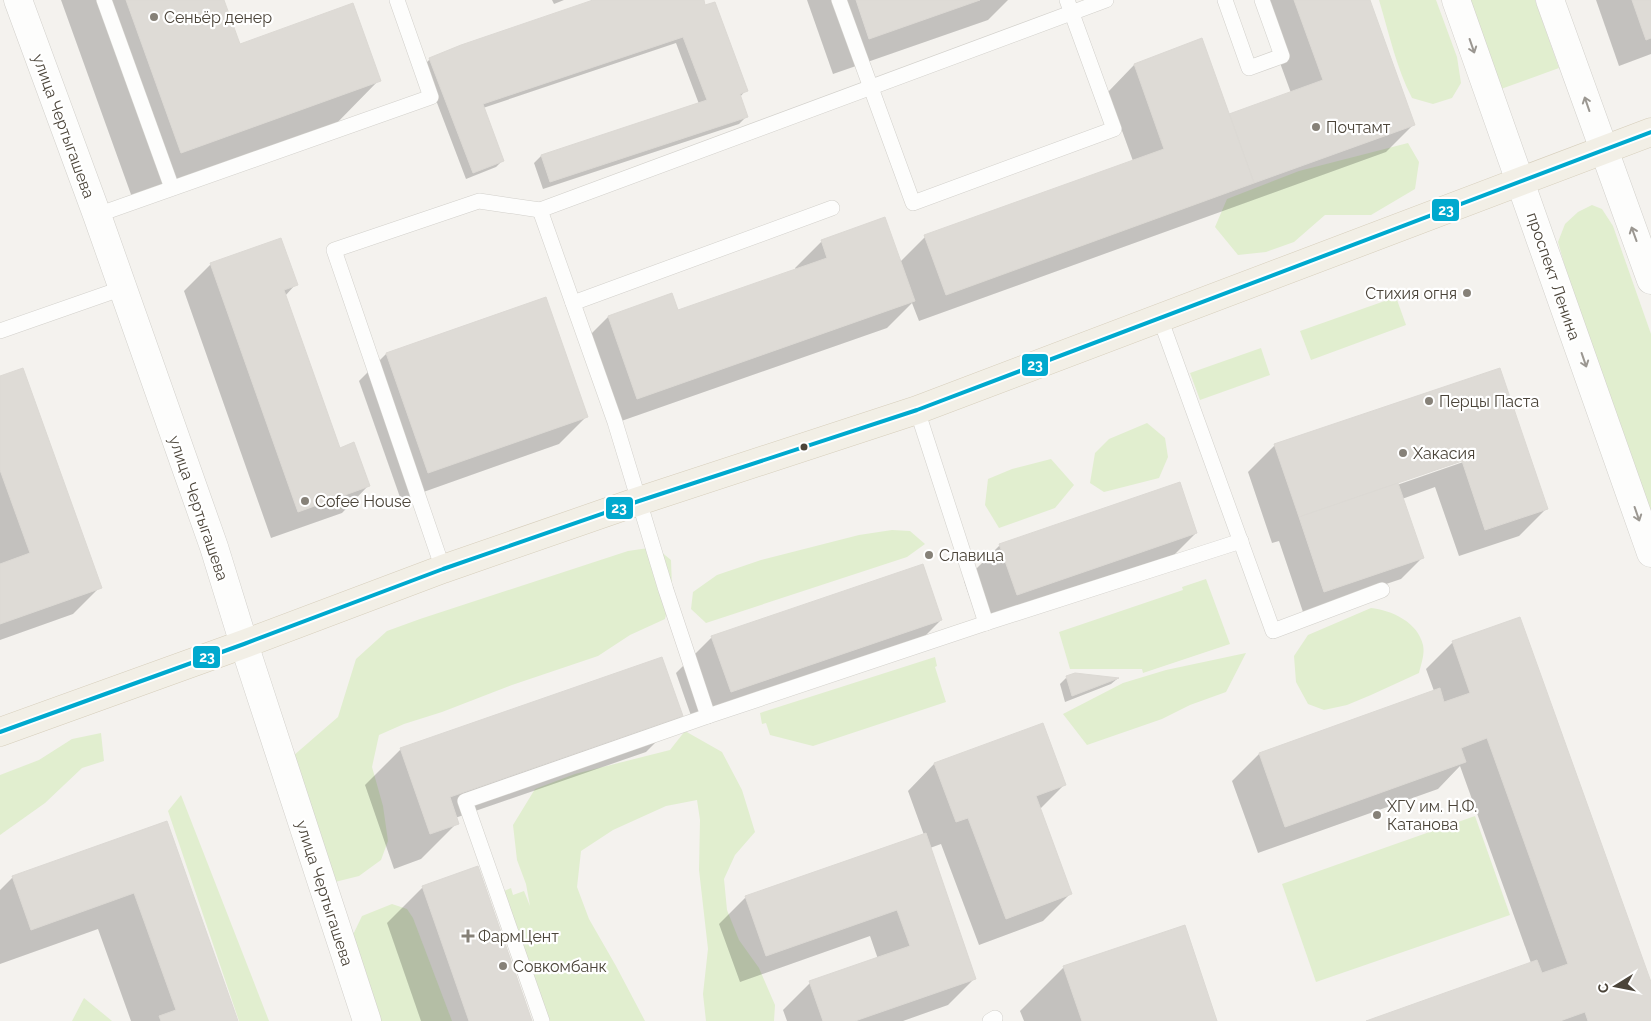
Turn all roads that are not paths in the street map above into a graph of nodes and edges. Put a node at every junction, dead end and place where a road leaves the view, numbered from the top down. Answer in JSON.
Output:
{"nodes":[{"id":1,"x":18,"y":0,"type":"edge"},
{"id":2,"x":104,"y":0,"type":"edge"},
{"id":3,"x":397,"y":0,"type":"edge"},
{"id":4,"x":839,"y":0,"type":"edge"},
{"id":5,"x":1106,"y":0,"type":"edge"},
{"id":6,"x":1225,"y":0,"type":"edge"},
{"id":7,"x":1262,"y":0,"type":"edge"},
{"id":8,"x":1456,"y":0,"type":"edge"},
{"id":9,"x":1550,"y":0,"type":"edge"},
{"id":10,"x":1069,"y":6,"type":"edge"},
{"id":11,"x":870,"y":87,"type":"junction"},
{"id":12,"x":1651,"y":132,"type":"edge"},
{"id":13,"x":1603,"y":150,"type":"junction"},
{"id":14,"x":1521,"y":182,"type":"junction"},
{"id":15,"x":172,"y":188,"type":"junction"},
{"id":16,"x":832,"y":208,"type":"dead end"},
{"id":17,"x":540,"y":210,"type":"junction"},
{"id":18,"x":97,"y":214,"type":"junction"},
{"id":19,"x":1651,"y":280,"type":"edge"},
{"id":20,"x":123,"y":288,"type":"junction"},
{"id":21,"x":573,"y":303,"type":"junction"},
{"id":22,"x":1160,"y":318,"type":"junction"},
{"id":23,"x":0,"y":331,"type":"edge"},
{"id":24,"x":916,"y":410,"type":"junction"},
{"id":25,"x":638,"y":500,"type":"junction"},
{"id":26,"x":1241,"y":541,"type":"junction"},
{"id":27,"x":1651,"y":553,"type":"edge"},
{"id":28,"x":443,"y":569,"type":"junction"},
{"id":29,"x":1382,"y":590,"type":"dead end"},
{"id":30,"x":986,"y":622,"type":"junction"},
{"id":31,"x":244,"y":644,"type":"junction"},
{"id":32,"x":708,"y":716,"type":"junction"},
{"id":33,"x":0,"y":732,"type":"edge"},
{"id":34,"x":367,"y":1021,"type":"edge"},
{"id":35,"x":542,"y":1021,"type":"edge"}],
"edges":[{"from":1,"to":18,"type":"street","name":"улица Чертыгашева"},
{"from":2,"to":15,"type":"lane"},
{"from":3,"to":15,"type":"lane"},
{"from":4,"to":11,"type":"lane"},
{"from":5,"to":10,"type":"lane"},
{"from":6,"to":7,"type":"lane"},
{"from":8,"to":14,"type":"street","name":"проспект Ленина","one_way":true},
{"from":13,"to":9,"type":"street","one_way":true},
{"from":10,"to":11,"type":"lane"},
{"from":10,"to":11,"type":"lane"},
{"from":11,"to":17,"type":"lane"},
{"from":12,"to":13,"type":"main road"},
{"from":13,"to":14,"type":"main road"},
{"from":19,"to":13,"type":"street","one_way":true},
{"from":14,"to":22,"type":"main road"},
{"from":14,"to":27,"type":"street","name":"проспект Ленина","one_way":true},
{"from":15,"to":18,"type":"lane"},
{"from":16,"to":21,"type":"lane"},
{"from":17,"to":21,"type":"lane"},
{"from":17,"to":28,"type":"lane"},
{"from":18,"to":20,"type":"street","name":"улица Чертыгашева"},
{"from":20,"to":23,"type":"lane"},
{"from":20,"to":31,"type":"street","name":"улица Чертыгашева"},
{"from":21,"to":25,"type":"lane"},
{"from":22,"to":24,"type":"main road"},
{"from":22,"to":26,"type":"lane"},
{"from":24,"to":25,"type":"main road"},
{"from":24,"to":30,"type":"lane"},
{"from":25,"to":28,"type":"main road"},
{"from":25,"to":32,"type":"lane"},
{"from":26,"to":29,"type":"lane"},
{"from":26,"to":30,"type":"lane"},
{"from":28,"to":31,"type":"main road"},
{"from":30,"to":32,"type":"lane"},
{"from":31,"to":33,"type":"main road"},
{"from":31,"to":34,"type":"street","name":"улица Чертыгашева"},
{"from":32,"to":35,"type":"lane"}]}
